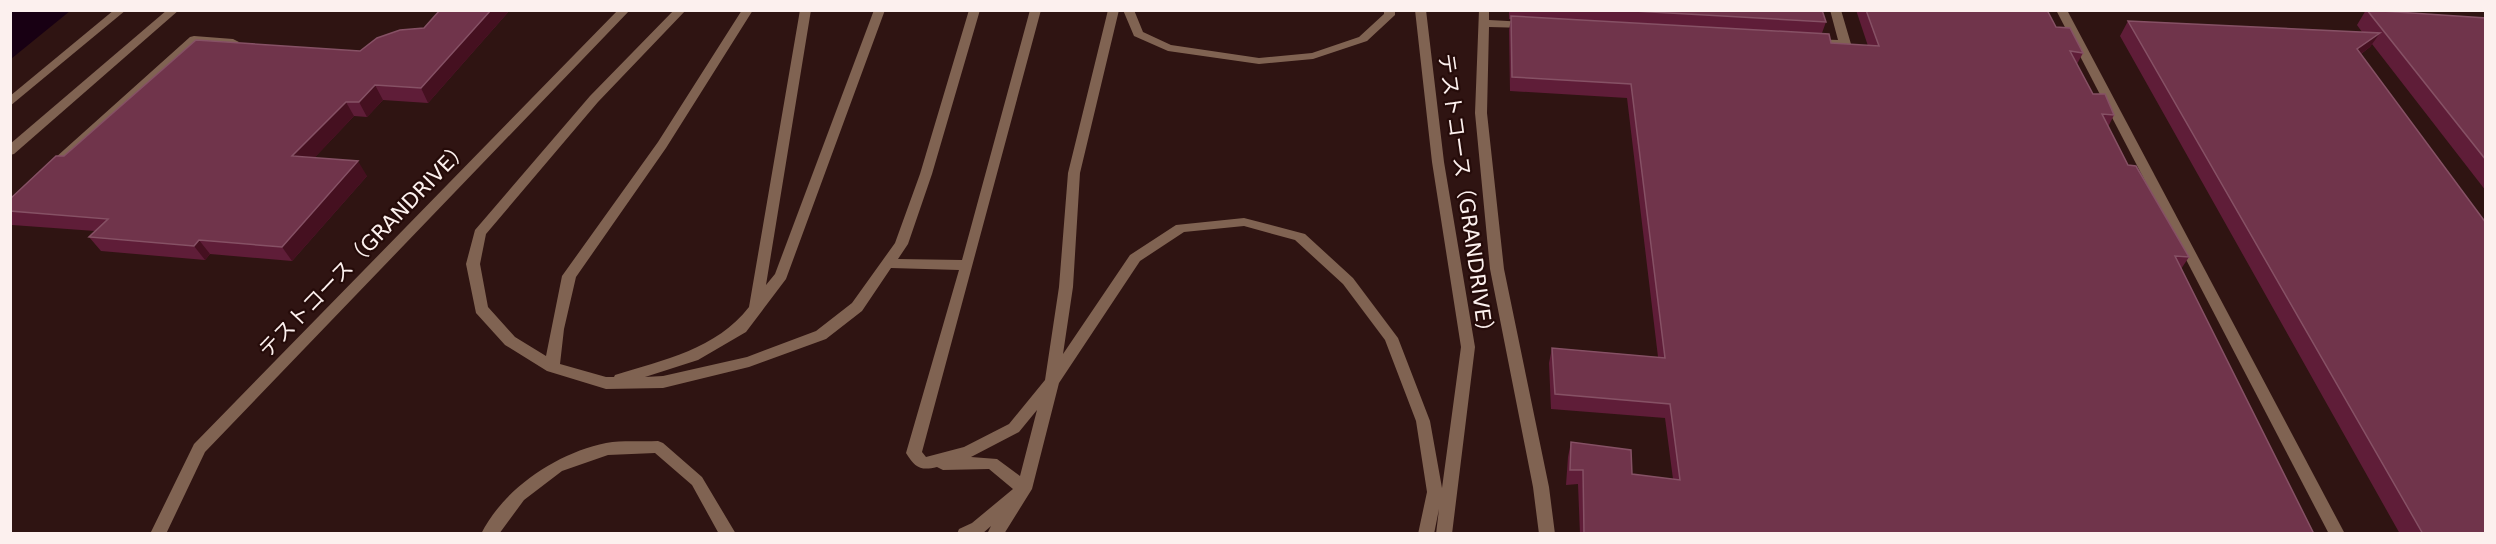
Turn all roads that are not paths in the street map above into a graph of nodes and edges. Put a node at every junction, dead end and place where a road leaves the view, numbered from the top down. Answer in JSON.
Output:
{"nodes":[{"id":1,"x":121,"y":10,"type":"edge"},
{"id":2,"x":174,"y":10,"type":"edge"},
{"id":3,"x":624,"y":10,"type":"edge"},
{"id":4,"x":681,"y":10,"type":"edge"},
{"id":5,"x":748,"y":10,"type":"edge"},
{"id":6,"x":806,"y":10,"type":"edge"},
{"id":7,"x":880,"y":10,"type":"edge"},
{"id":8,"x":975,"y":10,"type":"edge"},
{"id":9,"x":1036,"y":10,"type":"edge"},
{"id":10,"x":1114,"y":10,"type":"edge"},
{"id":11,"x":1128,"y":10,"type":"edge"},
{"id":12,"x":1389,"y":10,"type":"edge"},
{"id":13,"x":1420,"y":10,"type":"edge"},
{"id":14,"x":1835,"y":10,"type":"edge"},
{"id":15,"x":2061,"y":10,"type":"edge"},
{"id":16,"x":1484,"y":17,"type":"edge"},
{"id":17,"x":1542,"y":26,"type":"edge"},
{"id":18,"x":1798,"y":41,"type":"edge"},
{"id":19,"x":240,"y":43,"type":"edge"},
{"id":20,"x":10,"y":102,"type":"edge"},
{"id":21,"x":10,"y":151,"type":"edge"},
{"id":22,"x":45,"y":173,"type":"edge"},
{"id":23,"x":888,"y":263,"type":"junction"},
{"id":24,"x":967,"y":265,"type":"junction"},
{"id":25,"x":756,"y":308,"type":"junction"},
{"id":26,"x":552,"y":366,"type":"junction"},
{"id":27,"x":1052,"y":382,"type":"junction"},
{"id":28,"x":606,"y":383,"type":"junction"},
{"id":29,"x":923,"y":464,"type":"junction"},
{"id":30,"x":1024,"y":489,"type":"junction"},
{"id":31,"x":158,"y":534,"type":"edge"},
{"id":32,"x":489,"y":534,"type":"edge"},
{"id":33,"x":728,"y":534,"type":"edge"},
{"id":34,"x":965,"y":534,"type":"edge"},
{"id":35,"x":995,"y":534,"type":"edge"},
{"id":36,"x":1426,"y":534,"type":"edge"},
{"id":37,"x":1444,"y":534,"type":"edge"},
{"id":38,"x":1547,"y":534,"type":"edge"},
{"id":39,"x":2337,"y":534,"type":"edge"}],
"edges":[{"from":1,"to":20,"type":"lane"},
{"from":2,"to":21,"type":"lane"},
{"from":3,"to":31,"type":"lane","name":"テストコース（GRANDRIVE）"},
{"from":4,"to":26,"type":"lane"},
{"from":5,"to":26,"type":"lane"},
{"from":6,"to":25,"type":"lane"},
{"from":7,"to":25,"type":"lane"},
{"from":8,"to":23,"type":"lane"},
{"from":9,"to":24,"type":"lane"},
{"from":10,"to":27,"type":"lane"},
{"from":11,"to":12,"type":"lane"},
{"from":13,"to":37,"type":"lane","name":"テストコース（GRANDRIVE）"},
{"from":14,"to":18,"type":"lane"},
{"from":15,"to":39,"type":"lane"},
{"from":16,"to":17,"type":"lane"},
{"from":16,"to":38,"type":"lane"},
{"from":19,"to":22,"type":"lane"},
{"from":23,"to":24,"type":"lane"},
{"from":23,"to":28,"type":"lane"},
{"from":24,"to":29,"type":"lane"},
{"from":25,"to":28,"type":"lane"},
{"from":26,"to":28,"type":"lane"},
{"from":27,"to":29,"type":"lane"},
{"from":27,"to":30,"type":"lane"},
{"from":27,"to":36,"type":"lane"},
{"from":29,"to":30,"type":"lane"},
{"from":30,"to":34,"type":"lane"},
{"from":30,"to":35,"type":"lane"},
{"from":32,"to":33,"type":"lane"}]}
